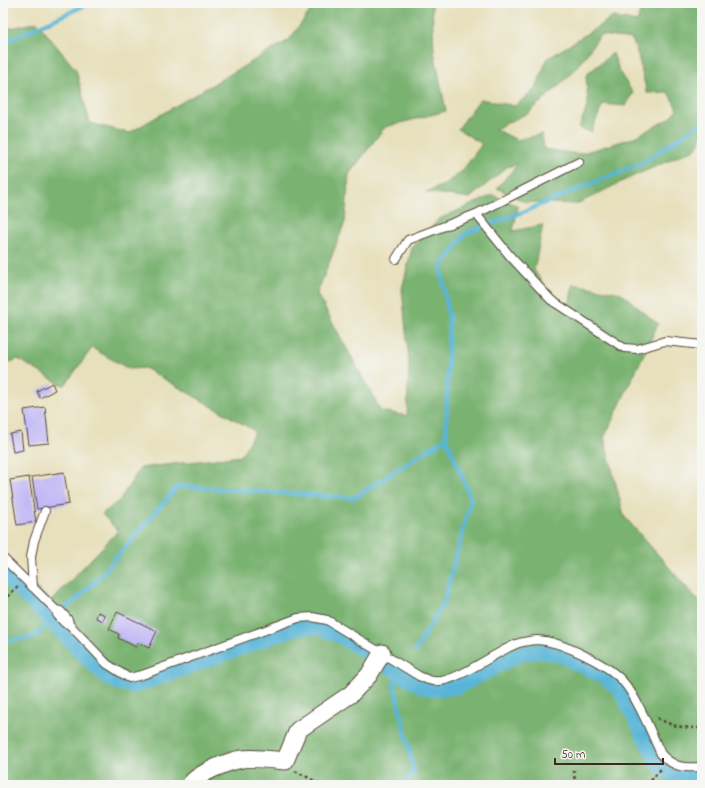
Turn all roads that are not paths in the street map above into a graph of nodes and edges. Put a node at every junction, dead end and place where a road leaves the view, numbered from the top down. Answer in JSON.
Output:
{"nodes":[{"id":1,"x":579,"y":162,"type":"dead end"},
{"id":2,"x":479,"y":218,"type":"junction"},
{"id":3,"x":396,"y":259,"type":"dead end"},
{"id":4,"x":702,"y":345,"type":"edge"},
{"id":5,"x":45,"y":511,"type":"dead end"},
{"id":6,"x":3,"y":558,"type":"edge"},
{"id":7,"x":33,"y":587,"type":"junction"},
{"id":8,"x":378,"y":660,"type":"junction"},
{"id":9,"x":702,"y":767,"type":"edge"},
{"id":10,"x":190,"y":785,"type":"edge"}],
"edges":[{"from":1,"to":2,"type":"lane"},
{"from":2,"to":3,"type":"lane"},
{"from":2,"to":4,"type":"lane"},
{"from":5,"to":7,"type":"lane"},
{"from":6,"to":7,"type":"lane"},
{"from":7,"to":8,"type":"lane"},
{"from":8,"to":9,"type":"lane"},
{"from":8,"to":10,"type":"street"}]}
